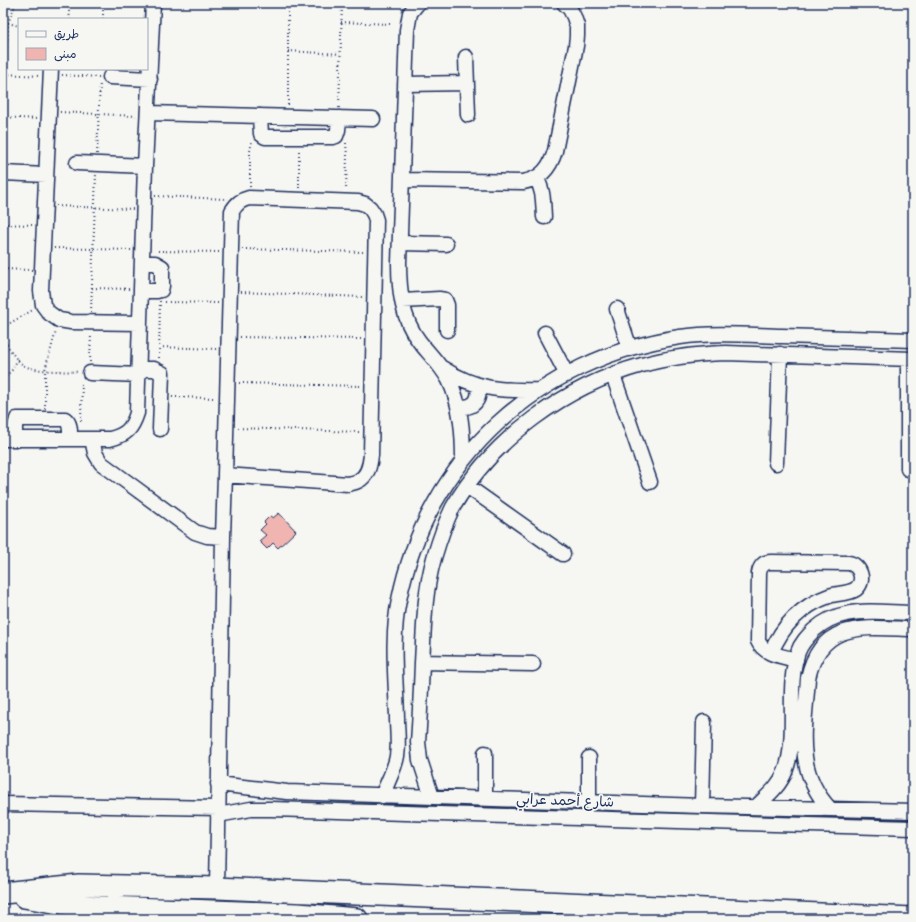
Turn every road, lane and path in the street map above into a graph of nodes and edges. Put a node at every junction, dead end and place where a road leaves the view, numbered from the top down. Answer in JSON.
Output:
{"nodes":[{"id":1,"x":3,"y":3,"type":"edge"},
{"id":2,"x":16,"y":3,"type":"edge"},
{"id":3,"x":68,"y":3,"type":"edge"},
{"id":4,"x":103,"y":3,"type":"edge"},
{"id":5,"x":153,"y":3,"type":"edge"},
{"id":6,"x":288,"y":3,"type":"edge"},
{"id":7,"x":316,"y":3,"type":"edge"},
{"id":8,"x":342,"y":3,"type":"edge"},
{"id":9,"x":418,"y":3,"type":"edge"},
{"id":10,"x":564,"y":3,"type":"edge"},
{"id":11,"x":70,"y":18,"type":"edge"},
{"id":12,"x":102,"y":18,"type":"edge"},
{"id":13,"x":342,"y":22,"type":"junction"},
{"id":14,"x":8,"y":23,"type":"junction"},
{"id":15,"x":390,"y":24,"type":"dead end"},
{"id":16,"x":18,"y":26,"type":"edge"},
{"id":17,"x":150,"y":28,"type":"edge"},
{"id":18,"x":288,"y":51,"type":"junction"},
{"id":19,"x":340,"y":54,"type":"junction"},
{"id":20,"x":466,"y":57,"type":"dead end"},
{"id":21,"x":4,"y":63,"type":"edge"},
{"id":22,"x":51,"y":73,"type":"edge"},
{"id":23,"x":5,"y":74,"type":"junction"},
{"id":24,"x":113,"y":75,"type":"edge"},
{"id":25,"x":150,"y":79,"type":"junction"},
{"id":26,"x":467,"y":83,"type":"junction"},
{"id":27,"x":405,"y":84,"type":"junction"},
{"id":28,"x":99,"y":114,"type":"junction"},
{"id":29,"x":149,"y":114,"type":"junction"},
{"id":30,"x":468,"y":115,"type":"dead end"},
{"id":31,"x":49,"y":116,"type":"junction"},
{"id":32,"x":260,"y":116,"type":"junction"},
{"id":33,"x":288,"y":116,"type":"junction"},
{"id":34,"x":3,"y":117,"type":"edge"},
{"id":35,"x":339,"y":118,"type":"junction"},
{"id":36,"x":373,"y":118,"type":"dead end"},
{"id":37,"x":3,"y":127,"type":"edge"},
{"id":38,"x":337,"y":133,"type":"junction"},
{"id":39,"x":260,"y":134,"type":"junction"},
{"id":40,"x":300,"y":137,"type":"junction"},
{"id":41,"x":77,"y":163,"type":"dead end"},
{"id":42,"x":96,"y":164,"type":"junction"},
{"id":43,"x":145,"y":166,"type":"junction"},
{"id":44,"x":3,"y":174,"type":"edge"},
{"id":45,"x":46,"y":175,"type":"junction"},
{"id":46,"x":536,"y":178,"type":"junction"},
{"id":47,"x":402,"y":180,"type":"junction"},
{"id":48,"x":246,"y":199,"type":"junction"},
{"id":49,"x":298,"y":199,"type":"junction"},
{"id":50,"x":346,"y":201,"type":"junction"},
{"id":51,"x":144,"y":203,"type":"junction"},
{"id":52,"x":44,"y":206,"type":"junction"},
{"id":53,"x":95,"y":208,"type":"junction"},
{"id":54,"x":544,"y":217,"type":"dead end"},
{"id":55,"x":3,"y":224,"type":"edge"},
{"id":56,"x":44,"y":225,"type":"junction"},
{"id":57,"x":400,"y":243,"type":"junction"},
{"id":58,"x":446,"y":244,"type":"dead end"},
{"id":59,"x":231,"y":249,"type":"junction"},
{"id":60,"x":376,"y":253,"type":"junction"},
{"id":61,"x":142,"y":263,"type":"junction"},
{"id":62,"x":3,"y":269,"type":"edge"},
{"id":63,"x":42,"y":271,"type":"junction"},
{"id":64,"x":92,"y":288,"type":"junction"},
{"id":65,"x":141,"y":290,"type":"junction"},
{"id":66,"x":160,"y":296,"type":"junction"},
{"id":67,"x":230,"y":297,"type":"junction"},
{"id":68,"x":375,"y":297,"type":"junction"},
{"id":69,"x":402,"y":301,"type":"junction"},
{"id":70,"x":43,"y":305,"type":"junction"},
{"id":71,"x":617,"y":309,"type":"dead end"},
{"id":72,"x":59,"y":320,"type":"junction"},
{"id":73,"x":91,"y":322,"type":"junction"},
{"id":74,"x":140,"y":323,"type":"junction"},
{"id":75,"x":3,"y":327,"type":"edge"},
{"id":76,"x":447,"y":330,"type":"dead end"},
{"id":77,"x":544,"y":333,"type":"dead end"},
{"id":78,"x":806,"y":336,"type":"junction"},
{"id":79,"x":3,"y":337,"type":"edge"},
{"id":80,"x":374,"y":340,"type":"junction"},
{"id":81,"x":913,"y":340,"type":"edge"},
{"id":82,"x":229,"y":343,"type":"junction"},
{"id":83,"x":3,"y":344,"type":"edge"},
{"id":84,"x":6,"y":344,"type":"junction"},
{"id":85,"x":159,"y":348,"type":"junction"},
{"id":86,"x":630,"y":349,"type":"junction"},
{"id":87,"x":780,"y":354,"type":"junction"},
{"id":88,"x":804,"y":355,"type":"junction"},
{"id":89,"x":18,"y":359,"type":"junction"},
{"id":90,"x":910,"y":359,"type":"edge"},
{"id":91,"x":441,"y":368,"type":"junction"},
{"id":92,"x":45,"y":370,"type":"junction"},
{"id":93,"x":158,"y":370,"type":"junction"},
{"id":94,"x":139,"y":372,"type":"junction"},
{"id":95,"x":86,"y":373,"type":"junction"},
{"id":96,"x":567,"y":375,"type":"junction"},
{"id":97,"x":613,"y":375,"type":"junction"},
{"id":98,"x":3,"y":379,"type":"edge"},
{"id":99,"x":228,"y":383,"type":"junction"},
{"id":100,"x":477,"y":385,"type":"junction"},
{"id":101,"x":373,"y":386,"type":"junction"},
{"id":102,"x":540,"y":390,"type":"junction"},
{"id":103,"x":228,"y":398,"type":"junction"},
{"id":104,"x":161,"y":400,"type":"junction"},
{"id":105,"x":138,"y":404,"type":"junction"},
{"id":106,"x":459,"y":406,"type":"junction"},
{"id":107,"x":45,"y":419,"type":"junction"},
{"id":108,"x":227,"y":427,"type":"junction"},
{"id":109,"x":160,"y":429,"type":"dead end"},
{"id":110,"x":372,"y":432,"type":"junction"},
{"id":111,"x":9,"y":439,"type":"edge"},
{"id":112,"x":81,"y":439,"type":"junction"},
{"id":113,"x":463,"y":460,"type":"junction"},
{"id":114,"x":776,"y":463,"type":"dead end"},
{"id":115,"x":908,"y":470,"type":"dead end"},
{"id":116,"x":225,"y":475,"type":"junction"},
{"id":117,"x":650,"y":482,"type":"dead end"},
{"id":118,"x":467,"y":486,"type":"junction"},
{"id":119,"x":223,"y":537,"type":"junction"},
{"id":120,"x":563,"y":554,"type":"dead end"},
{"id":121,"x":826,"y":597,"type":"junction"},
{"id":122,"x":913,"y":613,"type":"edge"},
{"id":123,"x":834,"y":618,"type":"junction"},
{"id":124,"x":913,"y":629,"type":"edge"},
{"id":125,"x":771,"y":653,"type":"junction"},
{"id":126,"x":796,"y":660,"type":"junction"},
{"id":127,"x":422,"y":662,"type":"junction"},
{"id":128,"x":533,"y":664,"type":"dead end"},
{"id":129,"x":704,"y":722,"type":"dead end"},
{"id":130,"x":486,"y":753,"type":"dead end"},
{"id":131,"x":590,"y":758,"type":"dead end"},
{"id":132,"x":218,"y":784,"type":"junction"},
{"id":133,"x":382,"y":796,"type":"junction"},
{"id":134,"x":432,"y":797,"type":"junction"},
{"id":135,"x":485,"y":799,"type":"junction"},
{"id":136,"x":518,"y":800,"type":"junction"},
{"id":137,"x":589,"y":802,"type":"junction"},
{"id":138,"x":3,"y":804,"type":"edge"},
{"id":139,"x":702,"y":806,"type":"junction"},
{"id":140,"x":756,"y":807,"type":"junction"},
{"id":141,"x":830,"y":808,"type":"junction"},
{"id":142,"x":913,"y":811,"type":"edge"},
{"id":143,"x":218,"y":812,"type":"junction"},
{"id":144,"x":517,"y":816,"type":"junction"},
{"id":145,"x":913,"y":828,"type":"edge"},
{"id":146,"x":217,"y":888,"type":"junction"},
{"id":147,"x":3,"y":893,"type":"edge"},
{"id":148,"x":913,"y":918,"type":"edge"},
{"id":149,"x":357,"y":919,"type":"edge"}],
"edges":[{"from":1,"to":2,"type":"path"},
{"from":2,"to":14,"type":"path"},
{"from":3,"to":11,"type":"path"},
{"from":4,"to":12,"type":"path"},
{"from":5,"to":17,"type":"street"},
{"from":6,"to":18,"type":"path"},
{"from":7,"to":8,"type":"path"},
{"from":8,"to":13,"type":"path"},
{"from":9,"to":27,"type":"street"},
{"from":10,"to":46,"type":"street"},
{"from":13,"to":15,"type":"path"},
{"from":13,"to":19,"type":"path"},
{"from":14,"to":16,"type":"path"},
{"from":14,"to":21,"type":"path"},
{"from":17,"to":25,"type":"street"},
{"from":18,"to":19,"type":"path"},
{"from":18,"to":33,"type":"path"},
{"from":19,"to":35,"type":"path"},
{"from":20,"to":26,"type":"street"},
{"from":21,"to":23,"type":"path"},
{"from":22,"to":23,"type":"path"},
{"from":22,"to":24,"type":"path"},
{"from":22,"to":31,"type":"street"},
{"from":23,"to":34,"type":"path"},
{"from":24,"to":25,"type":"street"},
{"from":24,"to":28,"type":"path"},
{"from":25,"to":29,"type":"street"},
{"from":26,"to":27,"type":"street"},
{"from":26,"to":30,"type":"street"},
{"from":27,"to":47,"type":"street"},
{"from":28,"to":29,"type":"path"},
{"from":28,"to":31,"type":"path"},
{"from":28,"to":42,"type":"path"},
{"from":29,"to":32,"type":"street"},
{"from":29,"to":43,"type":"street"},
{"from":31,"to":34,"type":"path"},
{"from":31,"to":45,"type":"street"},
{"from":32,"to":33,"type":"street"},
{"from":32,"to":39,"type":"street"},
{"from":33,"to":35,"type":"street"},
{"from":34,"to":37,"type":"path"},
{"from":35,"to":36,"type":"street"},
{"from":35,"to":38,"type":"street"},
{"from":38,"to":40,"type":"street"},
{"from":38,"to":50,"type":"path"},
{"from":39,"to":40,"type":"street"},
{"from":39,"to":48,"type":"path"},
{"from":40,"to":49,"type":"path"},
{"from":41,"to":42,"type":"street"},
{"from":42,"to":43,"type":"street"},
{"from":42,"to":53,"type":"path"},
{"from":43,"to":51,"type":"street"},
{"from":44,"to":45,"type":"street"},
{"from":45,"to":52,"type":"street"},
{"from":46,"to":47,"type":"street"},
{"from":46,"to":54,"type":"street"},
{"from":47,"to":57,"type":"street"},
{"from":48,"to":49,"type":"street"},
{"from":48,"to":51,"type":"path"},
{"from":48,"to":59,"type":"street"},
{"from":49,"to":50,"type":"street"},
{"from":50,"to":60,"type":"street"},
{"from":51,"to":53,"type":"path"},
{"from":51,"to":61,"type":"street"},
{"from":52,"to":53,"type":"path"},
{"from":52,"to":56,"type":"street"},
{"from":53,"to":64,"type":"path"},
{"from":55,"to":56,"type":"path"},
{"from":56,"to":63,"type":"street"},
{"from":57,"to":58,"type":"street"},
{"from":57,"to":69,"type":"street"},
{"from":59,"to":60,"type":"path"},
{"from":59,"to":67,"type":"street"},
{"from":60,"to":68,"type":"street"},
{"from":61,"to":65,"type":"street"},
{"from":61,"to":66,"type":"street"},
{"from":62,"to":63,"type":"path"},
{"from":63,"to":70,"type":"street"},
{"from":64,"to":65,"type":"path"},
{"from":64,"to":73,"type":"path"},
{"from":65,"to":66,"type":"street"},
{"from":65,"to":74,"type":"street"},
{"from":66,"to":67,"type":"path"},
{"from":66,"to":85,"type":"path"},
{"from":67,"to":68,"type":"path"},
{"from":67,"to":82,"type":"street"},
{"from":68,"to":80,"type":"street"},
{"from":69,"to":76,"type":"street"},
{"from":69,"to":91,"type":"street"},
{"from":70,"to":72,"type":"street"},
{"from":70,"to":75,"type":"path"},
{"from":71,"to":86,"type":"street"},
{"from":72,"to":73,"type":"street"},
{"from":72,"to":92,"type":"path"},
{"from":73,"to":74,"type":"street"},
{"from":73,"to":95,"type":"path"},
{"from":74,"to":94,"type":"street"},
{"from":77,"to":96,"type":"street"},
{"from":78,"to":81,"type":"street"},
{"from":78,"to":86,"type":"street"},
{"from":78,"to":88,"type":"street"},
{"from":79,"to":84,"type":"path"},
{"from":80,"to":82,"type":"path"},
{"from":80,"to":101,"type":"street"},
{"from":82,"to":85,"type":"path"},
{"from":82,"to":99,"type":"street"},
{"from":83,"to":84,"type":"path"},
{"from":84,"to":89,"type":"path"},
{"from":85,"to":93,"type":"path"},
{"from":86,"to":96,"type":"street"},
{"from":87,"to":88,"type":"street"},
{"from":87,"to":97,"type":"street"},
{"from":87,"to":114,"type":"street"},
{"from":88,"to":90,"type":"street"},
{"from":89,"to":92,"type":"path"},
{"from":89,"to":98,"type":"path"},
{"from":90,"to":115,"type":"street"},
{"from":91,"to":100,"type":"street"},
{"from":91,"to":106,"type":"street"},
{"from":92,"to":95,"type":"path"},
{"from":92,"to":107,"type":"path"},
{"from":93,"to":94,"type":"street"},
{"from":93,"to":104,"type":"street"},
{"from":94,"to":95,"type":"street"},
{"from":94,"to":105,"type":"street"},
{"from":95,"to":112,"type":"path"},
{"from":96,"to":102,"type":"street"},
{"from":97,"to":117,"type":"street"},
{"from":97,"to":118,"type":"street"},
{"from":99,"to":101,"type":"path"},
{"from":99,"to":103,"type":"street"},
{"from":100,"to":102,"type":"street"},
{"from":100,"to":106,"type":"street"},
{"from":101,"to":110,"type":"street"},
{"from":102,"to":113,"type":"street"},
{"from":103,"to":104,"type":"path"},
{"from":103,"to":108,"type":"street"},
{"from":104,"to":105,"type":"street"},
{"from":104,"to":109,"type":"street"},
{"from":105,"to":112,"type":"street"},
{"from":106,"to":113,"type":"street"},
{"from":107,"to":111,"type":"street"},
{"from":107,"to":112,"type":"street"},
{"from":108,"to":110,"type":"path"},
{"from":108,"to":116,"type":"street"},
{"from":110,"to":116,"type":"street"},
{"from":111,"to":112,"type":"street"},
{"from":112,"to":119,"type":"street"},
{"from":113,"to":133,"type":"street"},
{"from":116,"to":119,"type":"street"},
{"from":118,"to":120,"type":"street"},
{"from":118,"to":127,"type":"street"},
{"from":119,"to":132,"type":"street"},
{"from":121,"to":123,"type":"street"},
{"from":121,"to":125,"type":"street"},
{"from":121,"to":125,"type":"street"},
{"from":122,"to":123,"type":"street"},
{"from":123,"to":126,"type":"street"},
{"from":124,"to":141,"type":"street"},
{"from":125,"to":126,"type":"street"},
{"from":126,"to":140,"type":"street"},
{"from":127,"to":128,"type":"street"},
{"from":127,"to":134,"type":"street"},
{"from":129,"to":139,"type":"street"},
{"from":130,"to":135,"type":"street"},
{"from":131,"to":137,"type":"street"},
{"from":132,"to":133,"type":"street","name":"شارع أحمد عرابي"},
{"from":132,"to":143,"type":"street"},
{"from":133,"to":134,"type":"street","name":"شارع أحمد عرابي"},
{"from":134,"to":135,"type":"street","name":"شارع أحمد عرابي"},
{"from":135,"to":136,"type":"street","name":"شارع أحمد عرابي"},
{"from":136,"to":137,"type":"street","name":"شارع أحمد عرابي"},
{"from":136,"to":144,"type":"street"},
{"from":137,"to":139,"type":"street","name":"شارع أحمد عرابي"},
{"from":138,"to":143,"type":"street"},
{"from":139,"to":140,"type":"street","name":"شارع أحمد عرابي"},
{"from":140,"to":141,"type":"street","name":"شارع أحمد عرابي"},
{"from":141,"to":142,"type":"street","name":"شارع أحمد عرابي"},
{"from":143,"to":144,"type":"street"},
{"from":143,"to":146,"type":"street"},
{"from":144,"to":145,"type":"street"},
{"from":146,"to":147,"type":"highway"},
{"from":146,"to":148,"type":"highway"},
{"from":147,"to":149,"type":"highway"}]}
